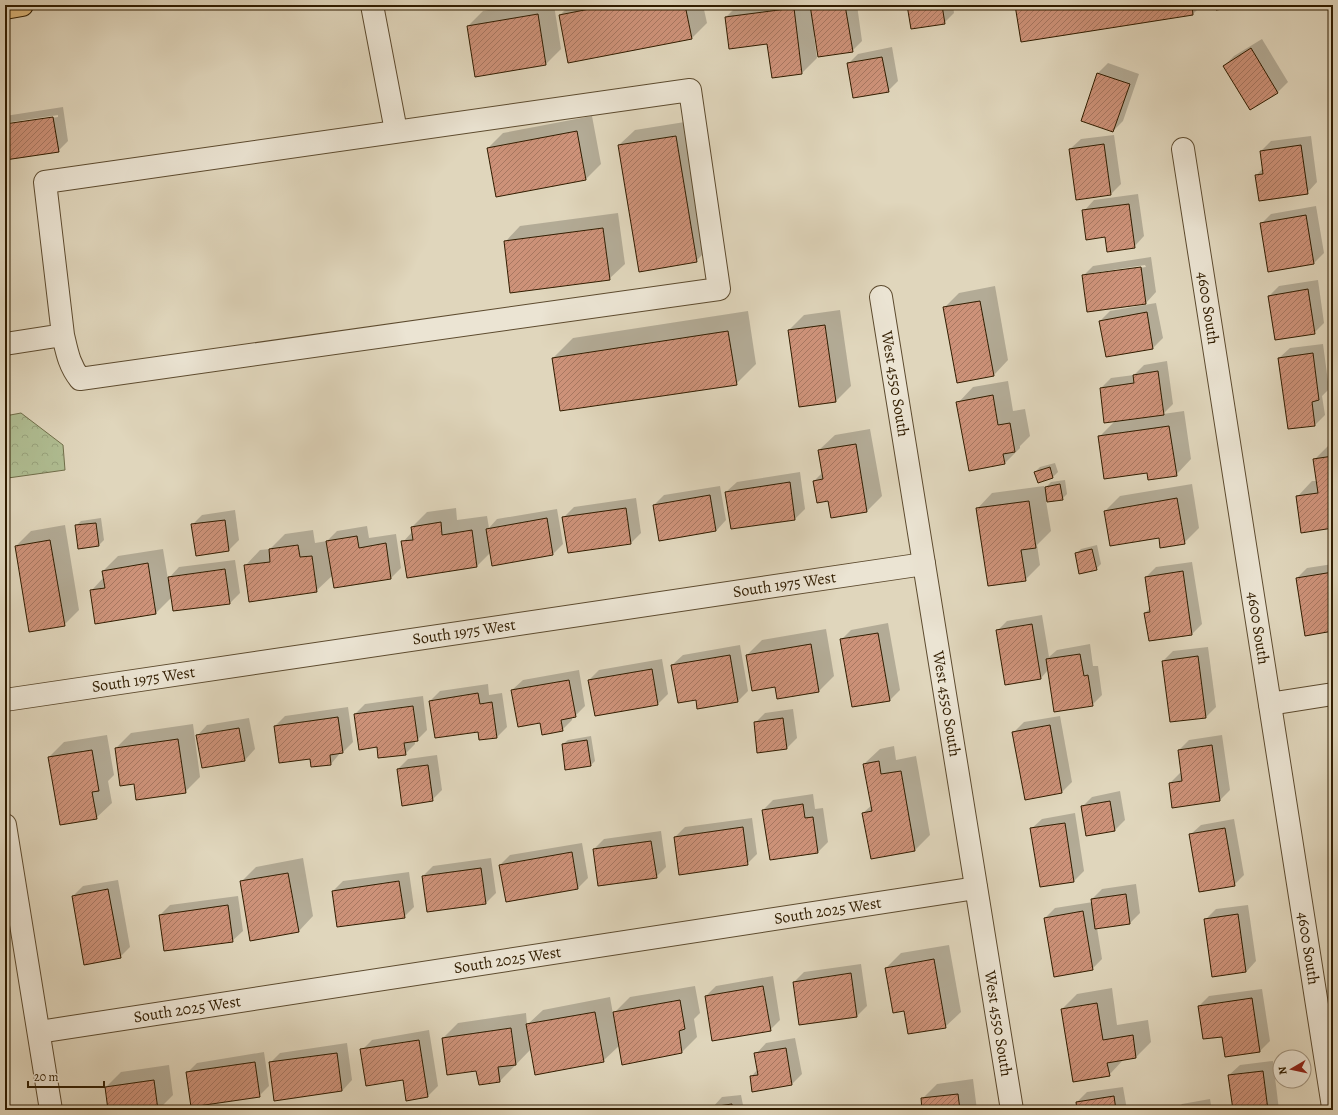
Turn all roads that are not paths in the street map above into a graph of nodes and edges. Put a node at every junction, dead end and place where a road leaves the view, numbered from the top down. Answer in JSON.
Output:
{"nodes":[{"id":1,"x":22,"y":5,"type":"edge"},
{"id":2,"x":372,"y":5,"type":"edge"},
{"id":3,"x":5,"y":8,"type":"edge"},
{"id":4,"x":396,"y":131,"type":"junction"},
{"id":5,"x":1183,"y":149,"type":"dead end"},
{"id":6,"x":881,"y":297,"type":"dead end"},
{"id":7,"x":63,"y":335,"type":"junction"},
{"id":8,"x":5,"y":344,"type":"edge"},
{"id":9,"x":924,"y":564,"type":"junction"},
{"id":10,"x":1333,"y":694,"type":"edge"},
{"id":11,"x":5,"y":700,"type":"edge"},
{"id":12,"x":1270,"y":704,"type":"junction"},
{"id":13,"x":5,"y":825,"type":"edge"},
{"id":14,"x":976,"y":888,"type":"junction"},
{"id":15,"x":38,"y":1032,"type":"junction"},
{"id":16,"x":1333,"y":1107,"type":"edge"},
{"id":17,"x":51,"y":1110,"type":"edge"},
{"id":18,"x":1012,"y":1110,"type":"edge"}],
"edges":[{"from":1,"to":3,"type":"main road"},
{"from":2,"to":4,"type":"street"},
{"from":4,"to":7,"type":"street"},
{"from":4,"to":7,"type":"street"},
{"from":5,"to":12,"type":"street","name":"4600 South"},
{"from":6,"to":9,"type":"street","name":"West 4550 South"},
{"from":7,"to":8,"type":"street"},
{"from":9,"to":11,"type":"street","name":"South 1975 West"},
{"from":9,"to":14,"type":"street","name":"West 4550 South"},
{"from":10,"to":12,"type":"street"},
{"from":12,"to":16,"type":"street","name":"4600 South"},
{"from":13,"to":15,"type":"street"},
{"from":14,"to":15,"type":"street","name":"South 2025 West"},
{"from":14,"to":18,"type":"street","name":"West 4550 South"},
{"from":15,"to":17,"type":"street"}]}
